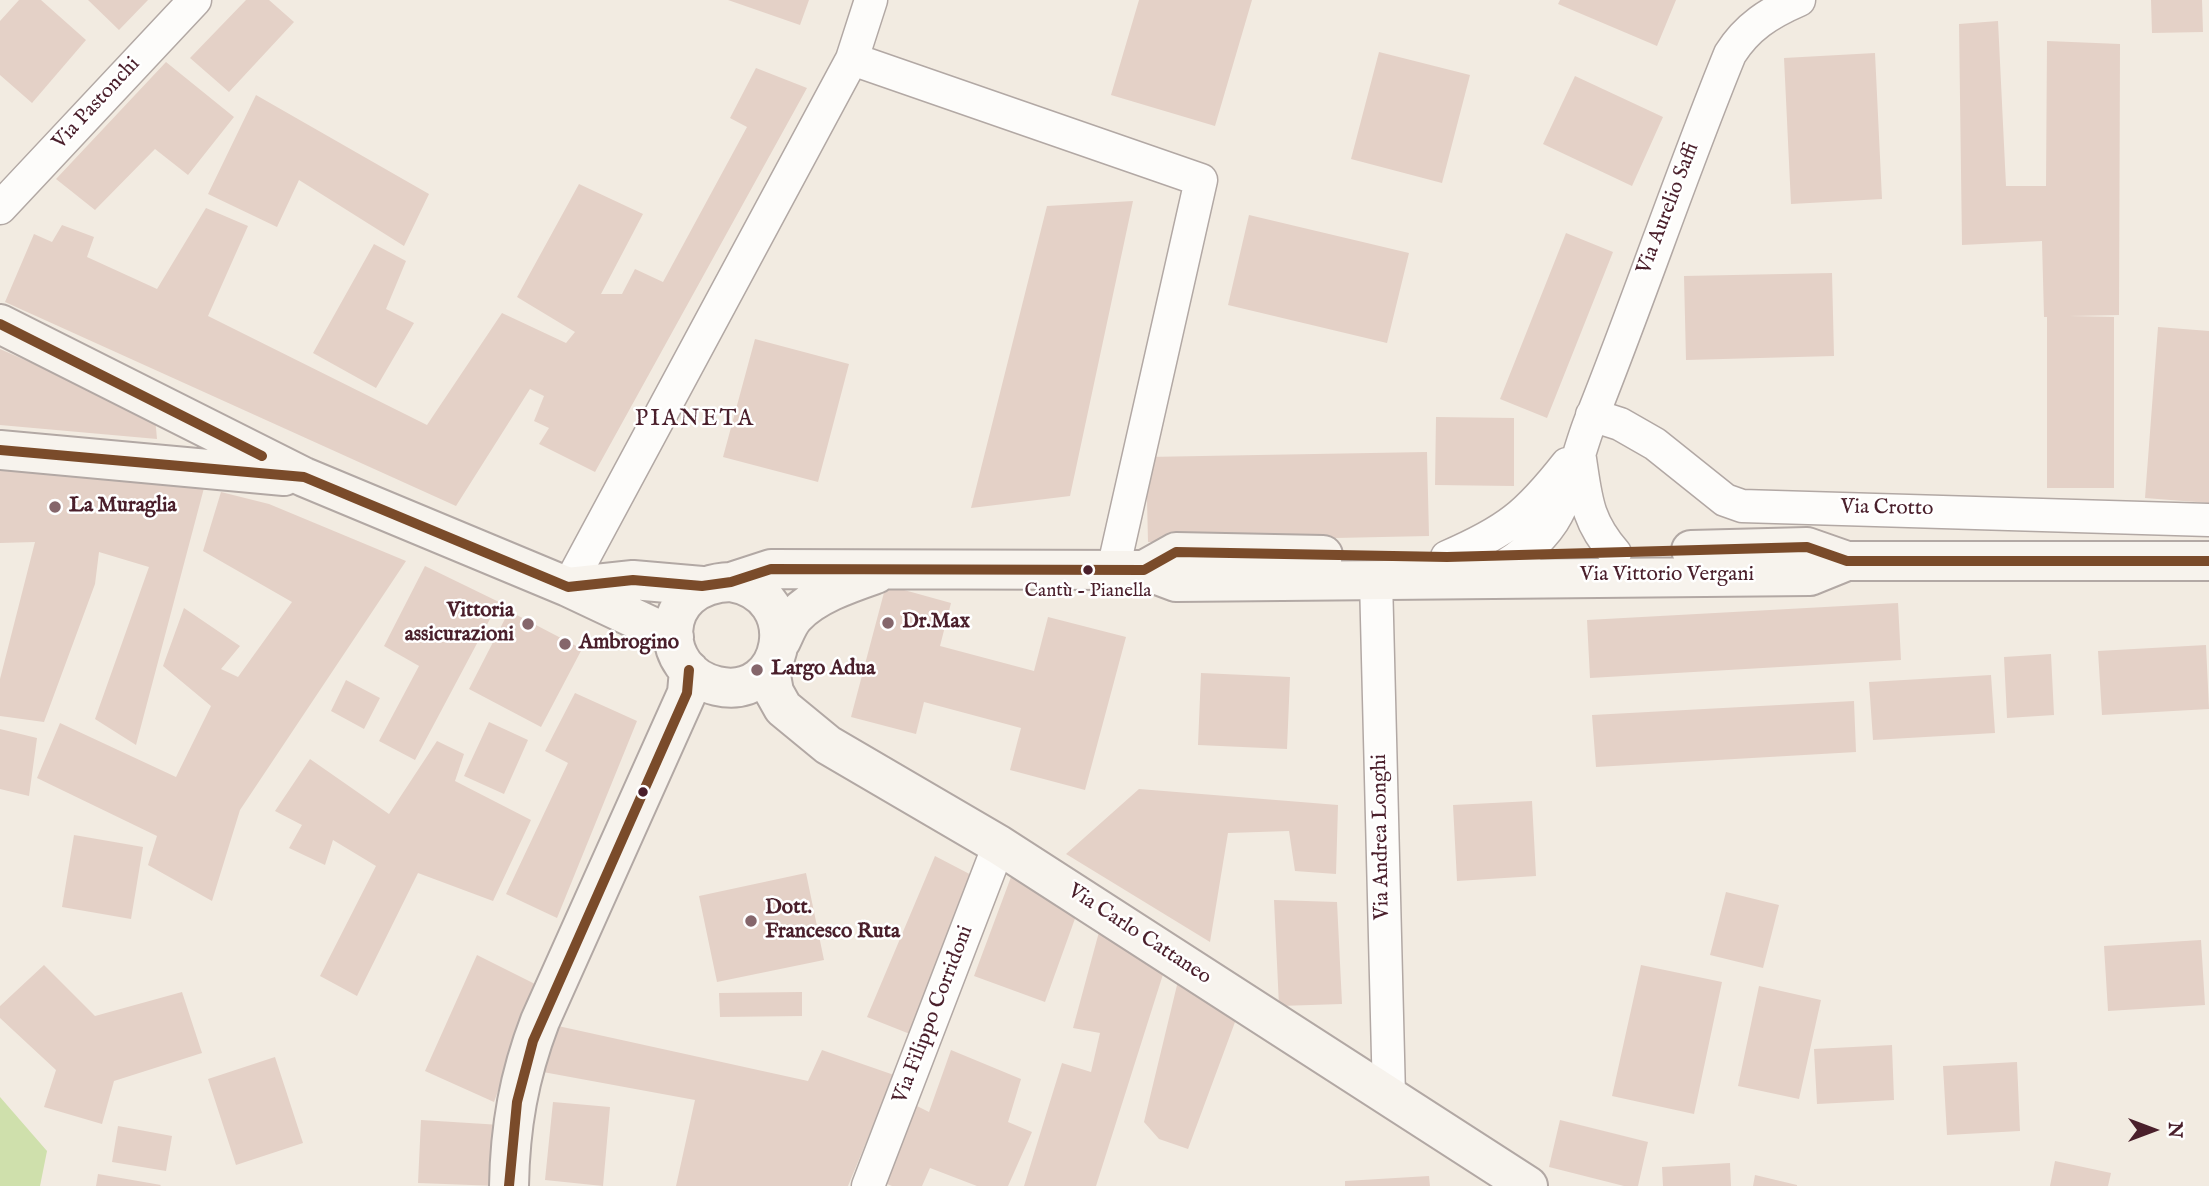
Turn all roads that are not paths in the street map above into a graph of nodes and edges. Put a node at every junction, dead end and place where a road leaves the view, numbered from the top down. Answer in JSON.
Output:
{"nodes":[{"id":1,"x":195,"y":0,"type":"edge"},
{"id":2,"x":872,"y":0,"type":"edge"},
{"id":3,"x":1798,"y":0,"type":"edge"},
{"id":4,"x":852,"y":59,"type":"junction"},
{"id":5,"x":0,"y":208,"type":"edge"},
{"id":6,"x":0,"y":324,"type":"edge"},
{"id":7,"x":1592,"y":415,"type":"junction"},
{"id":8,"x":1579,"y":449,"type":"junction"},
{"id":9,"x":0,"y":450,"type":"edge"},
{"id":10,"x":304,"y":478,"type":"junction"},
{"id":11,"x":2209,"y":520,"type":"edge"},
{"id":12,"x":1615,"y":553,"type":"junction"},
{"id":13,"x":1520,"y":556,"type":"junction"},
{"id":14,"x":1447,"y":557,"type":"junction"},
{"id":15,"x":1847,"y":561,"type":"junction"},
{"id":16,"x":2209,"y":561,"type":"edge"},
{"id":17,"x":895,"y":568,"type":"junction"},
{"id":18,"x":1128,"y":570,"type":"junction"},
{"id":19,"x":1483,"y":577,"type":"junction"},
{"id":20,"x":1376,"y":579,"type":"junction"},
{"id":21,"x":716,"y":584,"type":"junction"},
{"id":22,"x":568,"y":587,"type":"junction"},
{"id":23,"x":682,"y":653,"type":"junction"},
{"id":24,"x":775,"y":655,"type":"junction"},
{"id":25,"x":999,"y":845,"type":"junction"},
{"id":26,"x":1389,"y":1096,"type":"junction"},
{"id":27,"x":509,"y":1186,"type":"edge"},
{"id":28,"x":868,"y":1186,"type":"edge"},
{"id":29,"x":1528,"y":1186,"type":"edge"}],
"edges":[{"from":1,"to":5,"type":"street","name":"Via Pastonchi"},
{"from":2,"to":4,"type":"street"},
{"from":3,"to":7,"type":"street","name":"Via Aurelio Saffi"},
{"from":4,"to":18,"type":"street"},
{"from":4,"to":22,"type":"street"},
{"from":6,"to":10,"type":"street"},
{"from":7,"to":8,"type":"street","name":"Via Aurelio Saffi"},
{"from":7,"to":11,"type":"street","name":"Via Crotto"},
{"from":8,"to":12,"type":"street","name":"Via Aurelio Saffi"},
{"from":8,"to":13,"type":"street","name":"Via Aurelio Saffi"},
{"from":8,"to":14,"type":"street","name":"Via Aurelio Saffi"},
{"from":9,"to":10,"type":"street"},
{"from":10,"to":22,"type":"street"},
{"from":12,"to":13,"type":"street","name":"Via Vittorio Vergani"},
{"from":12,"to":15,"type":"street","name":"Via Vittorio Vergani"},
{"from":13,"to":14,"type":"street","name":"Via Vittorio Vergani"},
{"from":13,"to":19,"type":"street","name":"Via Vittorio Vergani"},
{"from":14,"to":18,"type":"street","name":"Via Vittorio Vergani"},
{"from":15,"to":16,"type":"street","name":"Via Vittorio Vergani"},
{"from":15,"to":19,"type":"street","name":"Via Vittorio Vergani"},
{"from":17,"to":18,"type":"street","name":"Via Vittorio Vergani"},
{"from":17,"to":21,"type":"street","name":"Via Vittorio Vergani"},
{"from":17,"to":24,"type":"street","name":"Via Vittorio Vergani"},
{"from":18,"to":20,"type":"street","name":"Via Vittorio Vergani"},
{"from":19,"to":20,"type":"street","name":"Via Vittorio Vergani"},
{"from":20,"to":26,"type":"street","name":"Via Andrea Longhi"},
{"from":21,"to":22,"type":"street"},
{"from":21,"to":23,"type":"street"},
{"from":21,"to":24,"type":"street"},
{"from":22,"to":23,"type":"street"},
{"from":23,"to":24,"type":"street"},
{"from":23,"to":27,"type":"street"},
{"from":24,"to":25,"type":"street","name":"Via Carlo Cattaneo"},
{"from":25,"to":26,"type":"street","name":"Via Carlo Cattaneo"},
{"from":25,"to":28,"type":"street","name":"Via Filippo Corridoni"},
{"from":26,"to":29,"type":"street","name":"Via Carlo Cattaneo"}]}
